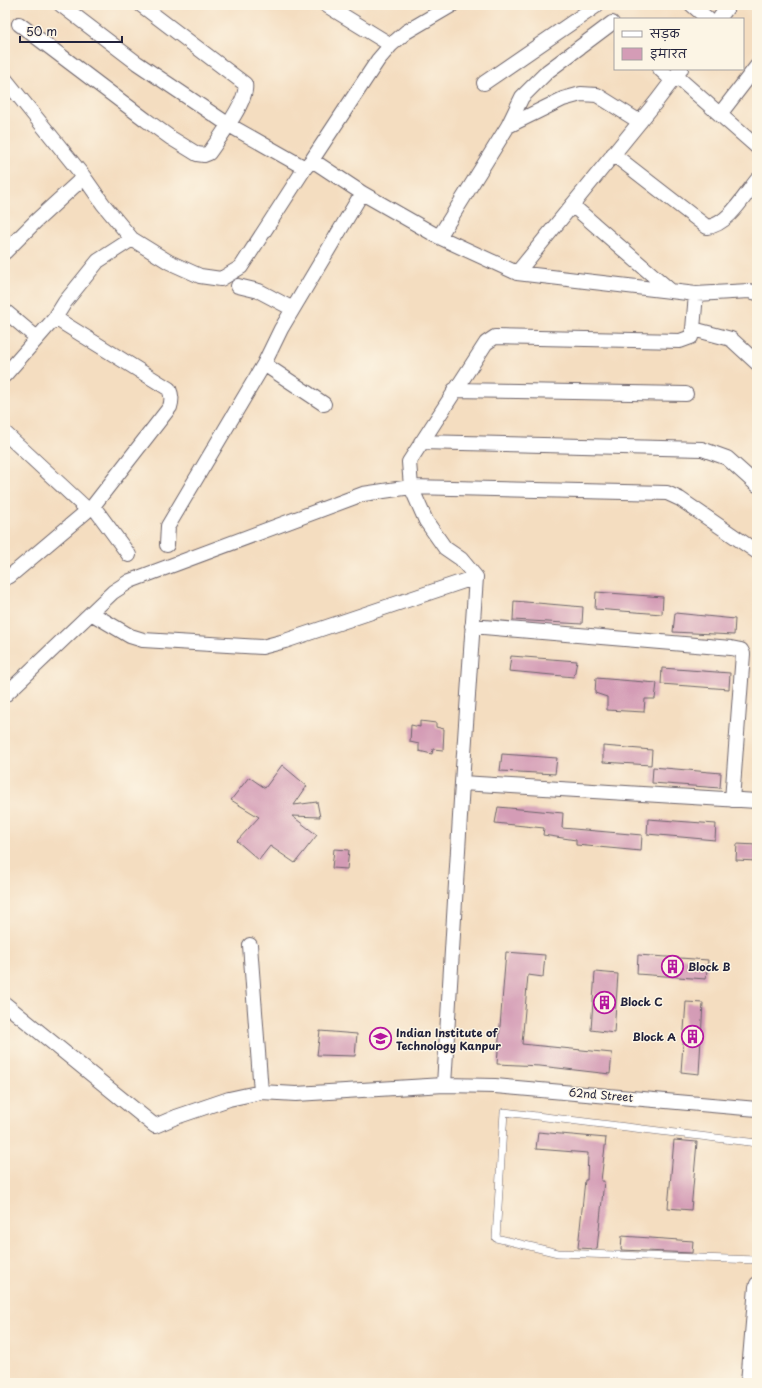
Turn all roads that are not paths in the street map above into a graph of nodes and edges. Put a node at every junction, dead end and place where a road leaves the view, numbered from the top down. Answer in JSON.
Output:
{"nodes":[{"id":1,"x":61,"y":5,"type":"edge"},
{"id":2,"x":141,"y":5,"type":"edge"},
{"id":3,"x":326,"y":5,"type":"edge"},
{"id":4,"x":451,"y":5,"type":"edge"},
{"id":5,"x":596,"y":5,"type":"edge"},
{"id":6,"x":692,"y":5,"type":"edge"},
{"id":7,"x":729,"y":5,"type":"edge"},
{"id":8,"x":707,"y":18,"type":"edge"},
{"id":9,"x":720,"y":18,"type":"edge"},
{"id":10,"x":19,"y":24,"type":"dead end"},
{"id":11,"x":613,"y":25,"type":"edge"},
{"id":12,"x":392,"y":45,"type":"junction"},
{"id":13,"x":757,"y":66,"type":"edge"},
{"id":14,"x":663,"y":70,"type":"edge"},
{"id":15,"x":677,"y":75,"type":"edge"},
{"id":16,"x":5,"y":79,"type":"edge"},
{"id":17,"x":484,"y":83,"type":"dead end"},
{"id":18,"x":720,"y":114,"type":"junction"},
{"id":19,"x":640,"y":122,"type":"junction"},
{"id":20,"x":229,"y":125,"type":"junction"},
{"id":21,"x":508,"y":126,"type":"junction"},
{"id":22,"x":757,"y":147,"type":"edge"},
{"id":23,"x":613,"y":154,"type":"junction"},
{"id":24,"x":308,"y":164,"type":"junction"},
{"id":25,"x":84,"y":177,"type":"junction"},
{"id":26,"x":757,"y":180,"type":"edge"},
{"id":27,"x":362,"y":193,"type":"junction"},
{"id":28,"x":572,"y":205,"type":"junction"},
{"id":29,"x":439,"y":237,"type":"junction"},
{"id":30,"x":132,"y":239,"type":"junction"},
{"id":31,"x":5,"y":252,"type":"edge"},
{"id":32,"x":517,"y":273,"type":"junction"},
{"id":33,"x":238,"y":286,"type":"dead end"},
{"id":34,"x":670,"y":291,"type":"junction"},
{"id":35,"x":757,"y":293,"type":"edge"},
{"id":36,"x":696,"y":294,"type":"junction"},
{"id":37,"x":293,"y":309,"type":"junction"},
{"id":38,"x":5,"y":311,"type":"edge"},
{"id":39,"x":55,"y":318,"type":"junction"},
{"id":40,"x":693,"y":329,"type":"junction"},
{"id":41,"x":37,"y":338,"type":"junction"},
{"id":42,"x":757,"y":362,"type":"edge"},
{"id":43,"x":264,"y":364,"type":"junction"},
{"id":44,"x":5,"y":375,"type":"edge"},
{"id":45,"x":454,"y":390,"type":"junction"},
{"id":46,"x":686,"y":394,"type":"dead end"},
{"id":47,"x":324,"y":404,"type":"dead end"},
{"id":48,"x":5,"y":433,"type":"edge"},
{"id":49,"x":421,"y":442,"type":"junction"},
{"id":50,"x":757,"y":485,"type":"edge"},
{"id":51,"x":411,"y":487,"type":"junction"},
{"id":52,"x":90,"y":508,"type":"junction"},
{"id":53,"x":167,"y":545,"type":"dead end"},
{"id":54,"x":757,"y":552,"type":"edge"},
{"id":55,"x":129,"y":555,"type":"dead end"},
{"id":56,"x":476,"y":577,"type":"junction"},
{"id":57,"x":5,"y":578,"type":"edge"},
{"id":58,"x":91,"y":613,"type":"junction"},
{"id":59,"x":472,"y":626,"type":"junction"},
{"id":60,"x":5,"y":695,"type":"edge"},
{"id":61,"x":462,"y":782,"type":"junction"},
{"id":62,"x":732,"y":800,"type":"junction"},
{"id":63,"x":757,"y":801,"type":"edge"},
{"id":64,"x":250,"y":945,"type":"dead end"},
{"id":65,"x":5,"y":1004,"type":"edge"},
{"id":66,"x":444,"y":1085,"type":"junction"},
{"id":67,"x":261,"y":1092,"type":"junction"},
{"id":68,"x":757,"y":1109,"type":"edge"},
{"id":69,"x":757,"y":1143,"type":"edge"},
{"id":70,"x":757,"y":1260,"type":"edge"},
{"id":71,"x":757,"y":1284,"type":"edge"},
{"id":72,"x":748,"y":1383,"type":"edge"}],
"edges":[{"from":1,"to":20,"type":"street"},
{"from":2,"to":20,"type":"street"},
{"from":3,"to":12,"type":"street"},
{"from":4,"to":12,"type":"street"},
{"from":5,"to":11,"type":"street"},
{"from":5,"to":17,"type":"street"},
{"from":6,"to":8,"type":"street"},
{"from":7,"to":9,"type":"street"},
{"from":10,"to":20,"type":"street"},
{"from":11,"to":21,"type":"street"},
{"from":12,"to":24,"type":"street"},
{"from":13,"to":18,"type":"street"},
{"from":14,"to":15,"type":"street"},
{"from":15,"to":18,"type":"street"},
{"from":15,"to":19,"type":"street"},
{"from":16,"to":25,"type":"street"},
{"from":18,"to":22,"type":"street"},
{"from":19,"to":21,"type":"street"},
{"from":19,"to":23,"type":"street"},
{"from":20,"to":24,"type":"street"},
{"from":21,"to":29,"type":"street"},
{"from":23,"to":26,"type":"street"},
{"from":23,"to":28,"type":"street"},
{"from":24,"to":27,"type":"street"},
{"from":24,"to":30,"type":"street"},
{"from":25,"to":30,"type":"street"},
{"from":25,"to":31,"type":"street"},
{"from":27,"to":29,"type":"street"},
{"from":27,"to":37,"type":"street"},
{"from":28,"to":32,"type":"street"},
{"from":28,"to":34,"type":"street"},
{"from":29,"to":32,"type":"street"},
{"from":30,"to":39,"type":"street"},
{"from":32,"to":34,"type":"street"},
{"from":33,"to":37,"type":"street"},
{"from":34,"to":36,"type":"street"},
{"from":35,"to":36,"type":"street"},
{"from":36,"to":40,"type":"street"},
{"from":37,"to":43,"type":"street"},
{"from":38,"to":41,"type":"street"},
{"from":39,"to":41,"type":"street"},
{"from":39,"to":52,"type":"street"},
{"from":40,"to":42,"type":"street"},
{"from":40,"to":45,"type":"street"},
{"from":41,"to":44,"type":"street"},
{"from":43,"to":47,"type":"street"},
{"from":43,"to":53,"type":"street"},
{"from":45,"to":46,"type":"street"},
{"from":45,"to":49,"type":"street"},
{"from":48,"to":52,"type":"street"},
{"from":49,"to":50,"type":"street"},
{"from":49,"to":51,"type":"street"},
{"from":51,"to":54,"type":"street"},
{"from":51,"to":56,"type":"street"},
{"from":51,"to":58,"type":"street"},
{"from":52,"to":55,"type":"street"},
{"from":52,"to":57,"type":"street"},
{"from":56,"to":58,"type":"street"},
{"from":56,"to":59,"type":"street"},
{"from":58,"to":60,"type":"street"},
{"from":59,"to":61,"type":"street"},
{"from":59,"to":62,"type":"street"},
{"from":61,"to":62,"type":"street"},
{"from":61,"to":66,"type":"street"},
{"from":62,"to":63,"type":"street"},
{"from":64,"to":67,"type":"street"},
{"from":65,"to":67,"type":"street","name":"62nd Street"},
{"from":66,"to":67,"type":"street","name":"62nd Street"},
{"from":66,"to":68,"type":"street","name":"62nd Street"},
{"from":69,"to":70,"type":"lane"},
{"from":71,"to":72,"type":"street"}]}
